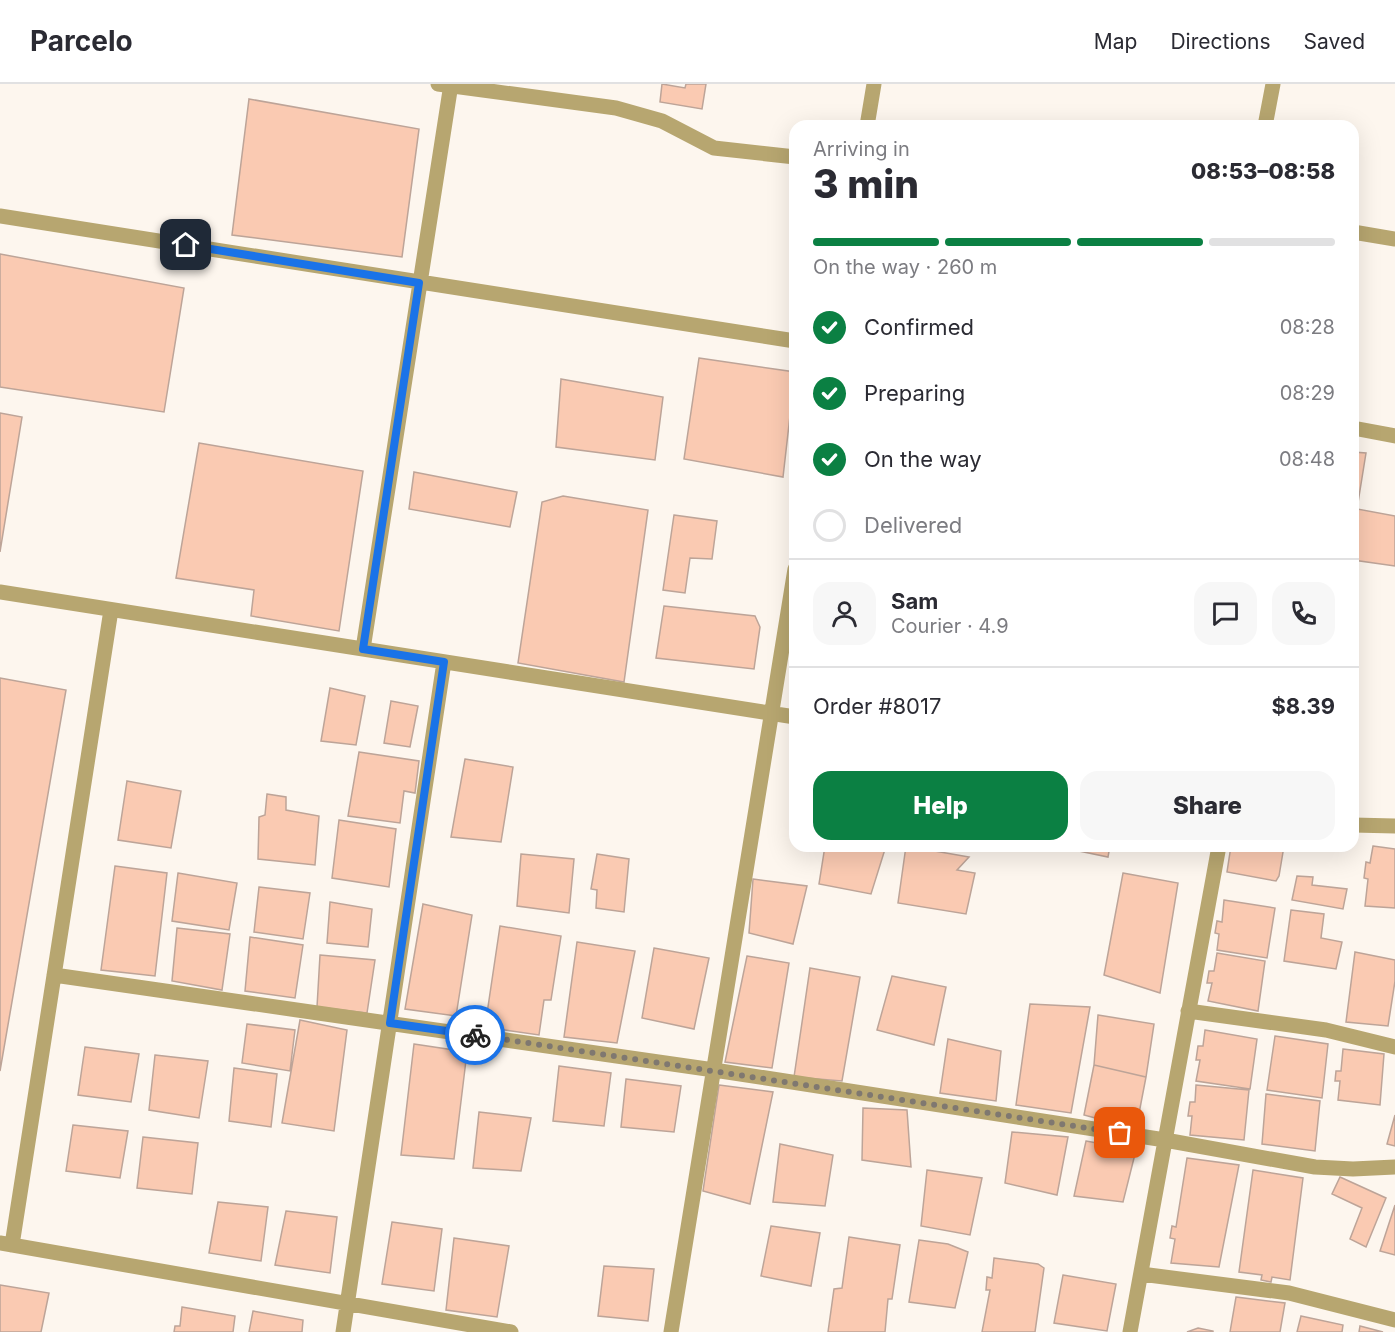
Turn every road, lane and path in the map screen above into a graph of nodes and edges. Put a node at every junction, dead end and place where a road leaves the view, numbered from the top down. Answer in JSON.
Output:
{"nodes":[{"id":1,"x":874,"y":84,"type":"edge"},
{"id":2,"x":1273,"y":84,"type":"edge"},
{"id":3,"x":446,"y":85,"type":"edge"},
{"id":4,"x":868,"y":120,"type":"edge"},
{"id":5,"x":1266,"y":120,"type":"edge"},
{"id":6,"x":789,"y":156,"type":"edge"},
{"id":7,"x":0,"y":216,"type":"edge"},
{"id":8,"x":1359,"y":233,"type":"edge"},
{"id":9,"x":1395,"y":239,"type":"edge"},
{"id":10,"x":419,"y":283,"type":"junction"},
{"id":11,"x":789,"y":340,"type":"edge"},
{"id":12,"x":1359,"y":429,"type":"edge"},
{"id":13,"x":1395,"y":436,"type":"edge"},
{"id":14,"x":0,"y":592,"type":"edge"},
{"id":15,"x":789,"y":607,"type":"edge"},
{"id":16,"x":111,"y":610,"type":"junction"},
{"id":17,"x":363,"y":649,"type":"junction"},
{"id":18,"x":444,"y":662,"type":"junction"},
{"id":19,"x":772,"y":713,"type":"junction"},
{"id":20,"x":789,"y":716,"type":"edge"},
{"id":21,"x":1359,"y":825,"type":"edge"},
{"id":22,"x":1395,"y":826,"type":"edge"},
{"id":23,"x":1218,"y":852,"type":"edge"},
{"id":24,"x":54,"y":975,"type":"junction"},
{"id":25,"x":1188,"y":1011,"type":"junction"},
{"id":26,"x":390,"y":1023,"type":"junction"},
{"id":27,"x":1395,"y":1047,"type":"edge"},
{"id":28,"x":714,"y":1070,"type":"junction"},
{"id":29,"x":1165,"y":1140,"type":"junction"},
{"id":30,"x":1395,"y":1167,"type":"edge"},
{"id":31,"x":6,"y":1244,"type":"edge"},
{"id":32,"x":1141,"y":1274,"type":"junction"},
{"id":33,"x":348,"y":1304,"type":"junction"},
{"id":34,"x":1395,"y":1320,"type":"edge"},
{"id":35,"x":343,"y":1332,"type":"edge"},
{"id":36,"x":511,"y":1332,"type":"edge"},
{"id":37,"x":671,"y":1332,"type":"edge"},
{"id":38,"x":1130,"y":1332,"type":"edge"}],
"edges":[{"from":1,"to":4,"type":"street"},
{"from":2,"to":5,"type":"street"},
{"from":3,"to":6,"type":"street"},
{"from":3,"to":10,"type":"street"},
{"from":7,"to":10,"type":"street"},
{"from":8,"to":9,"type":"street"},
{"from":10,"to":11,"type":"street"},
{"from":10,"to":17,"type":"street"},
{"from":12,"to":13,"type":"street"},
{"from":14,"to":16,"type":"street"},
{"from":15,"to":19,"type":"street"},
{"from":16,"to":17,"type":"street"},
{"from":16,"to":24,"type":"street"},
{"from":17,"to":18,"type":"street"},
{"from":18,"to":19,"type":"street"},
{"from":18,"to":26,"type":"street"},
{"from":19,"to":20,"type":"street"},
{"from":19,"to":28,"type":"street"},
{"from":21,"to":22,"type":"street"},
{"from":23,"to":25,"type":"street"},
{"from":24,"to":26,"type":"street"},
{"from":24,"to":31,"type":"street"},
{"from":25,"to":27,"type":"street"},
{"from":25,"to":29,"type":"street"},
{"from":26,"to":28,"type":"street"},
{"from":26,"to":33,"type":"street"},
{"from":28,"to":29,"type":"street"},
{"from":28,"to":37,"type":"street"},
{"from":29,"to":30,"type":"street"},
{"from":29,"to":32,"type":"street"},
{"from":31,"to":33,"type":"street"},
{"from":32,"to":34,"type":"street"},
{"from":32,"to":38,"type":"street"},
{"from":33,"to":35,"type":"street"},
{"from":33,"to":36,"type":"street"}]}
